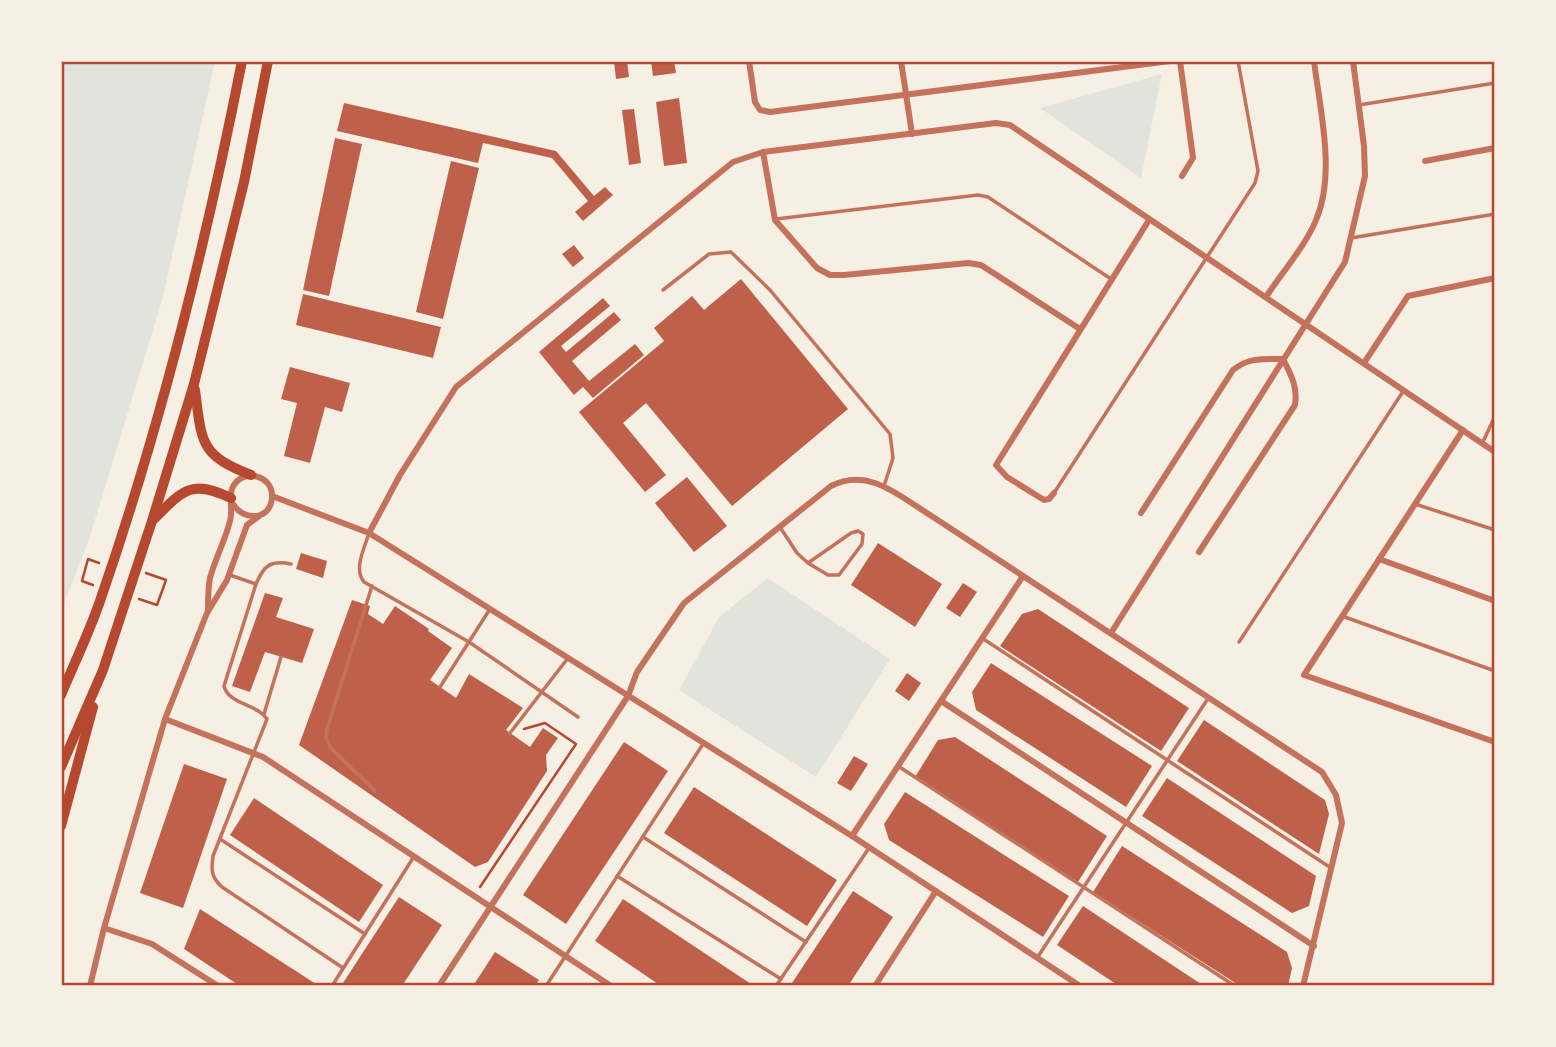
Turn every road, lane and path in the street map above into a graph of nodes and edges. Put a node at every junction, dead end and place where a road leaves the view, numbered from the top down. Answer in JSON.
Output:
{"nodes":[{"id":1,"x":242,"y":61,"type":"edge"},
{"id":2,"x":268,"y":61,"type":"edge"},
{"id":3,"x":749,"y":61,"type":"edge"},
{"id":4,"x":901,"y":61,"type":"edge"},
{"id":5,"x":1170,"y":61,"type":"edge"},
{"id":6,"x":1180,"y":61,"type":"edge"},
{"id":7,"x":1238,"y":61,"type":"edge"},
{"id":8,"x":1314,"y":61,"type":"edge"},
{"id":9,"x":1353,"y":61,"type":"edge"},
{"id":10,"x":1115,"y":64,"type":"edge"},
{"id":11,"x":1495,"y":83,"type":"edge"},
{"id":12,"x":905,"y":95,"type":"junction"},
{"id":13,"x":1359,"y":105,"type":"junction"},
{"id":14,"x":912,"y":134,"type":"junction"},
{"id":15,"x":1495,"y":148,"type":"edge"},
{"id":16,"x":763,"y":152,"type":"junction"},
{"id":17,"x":1425,"y":161,"type":"dead end"},
{"id":18,"x":1182,"y":176,"type":"dead end"},
{"id":19,"x":1495,"y":214,"type":"edge"},
{"id":20,"x":775,"y":220,"type":"junction"},
{"id":21,"x":1149,"y":220,"type":"junction"},
{"id":22,"x":1351,"y":239,"type":"junction"},
{"id":23,"x":1207,"y":258,"type":"junction"},
{"id":24,"x":1495,"y":278,"type":"edge"},
{"id":25,"x":1111,"y":279,"type":"junction"},
{"id":26,"x":663,"y":290,"type":"dead end"},
{"id":27,"x":1266,"y":297,"type":"junction"},
{"id":28,"x":1305,"y":323,"type":"junction"},
{"id":29,"x":1080,"y":329,"type":"junction"},
{"id":30,"x":1283,"y":359,"type":"junction"},
{"id":31,"x":1364,"y":363,"type":"junction"},
{"id":32,"x":194,"y":384,"type":"junction"},
{"id":33,"x":1404,"y":390,"type":"junction"},
{"id":34,"x":1495,"y":416,"type":"edge"},
{"id":35,"x":1463,"y":430,"type":"junction"},
{"id":36,"x":1482,"y":444,"type":"junction"},
{"id":37,"x":1495,"y":452,"type":"edge"},
{"id":38,"x":251,"y":475,"type":"junction"},
{"id":39,"x":883,"y":486,"type":"junction"},
{"id":40,"x":1054,"y":493,"type":"joint"},
{"id":41,"x":272,"y":496,"type":"junction"},
{"id":42,"x":232,"y":501,"type":"junction"},
{"id":43,"x":1415,"y":504,"type":"junction"},
{"id":44,"x":1141,"y":513,"type":"dead end"},
{"id":45,"x":258,"y":516,"type":"junction"},
{"id":46,"x":152,"y":522,"type":"junction"},
{"id":47,"x":780,"y":527,"type":"junction"},
{"id":48,"x":1495,"y":530,"type":"edge"},
{"id":49,"x":369,"y":533,"type":"junction"},
{"id":50,"x":1199,"y":552,"type":"dead end"},
{"id":51,"x":1379,"y":559,"type":"junction"},
{"id":52,"x":808,"y":563,"type":"junction"},
{"id":53,"x":291,"y":564,"type":"dead end"},
{"id":54,"x":111,"y":566,"type":"junction"},
{"id":55,"x":136,"y":569,"type":"junction"},
{"id":56,"x":229,"y":575,"type":"junction"},
{"id":57,"x":1023,"y":576,"type":"junction"},
{"id":58,"x":82,"y":581,"type":"dead end"},
{"id":59,"x":256,"y":584,"type":"junction"},
{"id":60,"x":372,"y":586,"type":"junction"},
{"id":61,"x":1495,"y":601,"type":"edge"},
{"id":62,"x":157,"y":605,"type":"dead end"},
{"id":63,"x":490,"y":609,"type":"junction"},
{"id":64,"x":207,"y":613,"type":"junction"},
{"id":65,"x":1342,"y":616,"type":"junction"},
{"id":66,"x":1111,"y":633,"type":"junction"},
{"id":67,"x":86,"y":636,"type":"junction"},
{"id":68,"x":982,"y":638,"type":"junction"},
{"id":69,"x":468,"y":642,"type":"junction"},
{"id":70,"x":1239,"y":642,"type":"dead end"},
{"id":71,"x":281,"y":657,"type":"dead end"},
{"id":72,"x":568,"y":658,"type":"junction"},
{"id":73,"x":103,"y":670,"type":"junction"},
{"id":74,"x":1495,"y":671,"type":"edge"},
{"id":75,"x":61,"y":686,"type":"edge"},
{"id":76,"x":440,"y":687,"type":"dead end"},
{"id":77,"x":542,"y":693,"type":"junction"},
{"id":78,"x":61,"y":695,"type":"edge"},
{"id":79,"x":628,"y":696,"type":"junction"},
{"id":80,"x":1209,"y":697,"type":"junction"},
{"id":81,"x":940,"y":701,"type":"junction"},
{"id":82,"x":264,"y":715,"type":"junction"},
{"id":83,"x":578,"y":717,"type":"dead end"},
{"id":84,"x":165,"y":719,"type":"junction"},
{"id":85,"x":510,"y":733,"type":"joint"},
{"id":86,"x":1495,"y":742,"type":"edge"},
{"id":87,"x":703,"y":743,"type":"junction"},
{"id":88,"x":254,"y":753,"type":"junction"},
{"id":89,"x":1167,"y":760,"type":"junction"},
{"id":90,"x":898,"y":766,"type":"junction"},
{"id":91,"x":61,"y":767,"type":"edge"},
{"id":92,"x":375,"y":792,"type":"dead end"},
{"id":93,"x":1126,"y":823,"type":"junction"},
{"id":94,"x":61,"y":825,"type":"edge"},
{"id":95,"x":852,"y":836,"type":"junction"},
{"id":96,"x":642,"y":837,"type":"junction"},
{"id":97,"x":220,"y":839,"type":"junction"},
{"id":98,"x":869,"y":847,"type":"junction"},
{"id":99,"x":414,"y":856,"type":"junction"},
{"id":100,"x":1333,"y":869,"type":"junction"},
{"id":101,"x":617,"y":876,"type":"junction"},
{"id":102,"x":1083,"y":888,"type":"junction"},
{"id":103,"x":936,"y":891,"type":"junction"},
{"id":104,"x":474,"y":895,"type":"junction"},
{"id":105,"x":491,"y":906,"type":"junction"},
{"id":106,"x":104,"y":928,"type":"junction"},
{"id":107,"x":365,"y":934,"type":"junction"},
{"id":108,"x":806,"y":942,"type":"junction"},
{"id":109,"x":1314,"y":946,"type":"junction"},
{"id":110,"x":566,"y":956,"type":"junction"},
{"id":111,"x":1037,"y":958,"type":"junction"},
{"id":112,"x":343,"y":968,"type":"junction"},
{"id":113,"x":781,"y":979,"type":"junction"},
{"id":114,"x":90,"y":986,"type":"edge"},
{"id":115,"x":218,"y":986,"type":"edge"},
{"id":116,"x":332,"y":986,"type":"edge"},
{"id":117,"x":439,"y":986,"type":"edge"},
{"id":118,"x":546,"y":986,"type":"edge"},
{"id":119,"x":611,"y":986,"type":"edge"},
{"id":120,"x":776,"y":986,"type":"edge"},
{"id":121,"x":875,"y":986,"type":"edge"},
{"id":122,"x":1080,"y":986,"type":"edge"},
{"id":123,"x":1235,"y":986,"type":"edge"},
{"id":124,"x":1303,"y":986,"type":"edge"}],
"edges":[{"from":1,"to":54,"type":"highway"},
{"from":2,"to":32,"type":"highway"},
{"from":3,"to":12,"type":"street"},
{"from":4,"to":12,"type":"street"},
{"from":5,"to":10,"type":"street"},
{"from":6,"to":18,"type":"street"},
{"from":7,"to":23,"type":"lane"},
{"from":8,"to":27,"type":"street"},
{"from":9,"to":13,"type":"street"},
{"from":10,"to":12,"type":"street"},
{"from":11,"to":13,"type":"lane"},
{"from":12,"to":14,"type":"street"},
{"from":13,"to":22,"type":"street"},
{"from":14,"to":16,"type":"street"},
{"from":14,"to":21,"type":"street"},
{"from":15,"to":17,"type":"street"},
{"from":16,"to":20,"type":"street"},
{"from":16,"to":49,"type":"street"},
{"from":19,"to":22,"type":"lane"},
{"from":20,"to":25,"type":"lane"},
{"from":20,"to":29,"type":"street"},
{"from":21,"to":23,"type":"street"},
{"from":21,"to":25,"type":"street"},
{"from":22,"to":28,"type":"street"},
{"from":23,"to":27,"type":"street"},
{"from":23,"to":40,"type":"lane"},
{"from":24,"to":31,"type":"street"},
{"from":25,"to":29,"type":"street"},
{"from":26,"to":39,"type":"lane"},
{"from":27,"to":28,"type":"street"},
{"from":28,"to":30,"type":"street"},
{"from":28,"to":31,"type":"street"},
{"from":29,"to":40,"type":"street"},
{"from":30,"to":44,"type":"street"},
{"from":30,"to":50,"type":"street"},
{"from":30,"to":66,"type":"street"},
{"from":31,"to":33,"type":"street"},
{"from":32,"to":38,"type":"highway"},
{"from":32,"to":46,"type":"highway"},
{"from":33,"to":35,"type":"street"},
{"from":33,"to":70,"type":"lane"},
{"from":34,"to":36,"type":"lane"},
{"from":35,"to":36,"type":"street"},
{"from":35,"to":43,"type":"street"},
{"from":36,"to":37,"type":"street"},
{"from":38,"to":41,"type":"street"},
{"from":38,"to":42,"type":"street"},
{"from":39,"to":47,"type":"street"},
{"from":39,"to":57,"type":"street"},
{"from":41,"to":45,"type":"street"},
{"from":41,"to":49,"type":"street"},
{"from":42,"to":45,"type":"street"},
{"from":42,"to":46,"type":"highway"},
{"from":42,"to":64,"type":"street"},
{"from":43,"to":48,"type":"lane"},
{"from":43,"to":51,"type":"street"},
{"from":45,"to":56,"type":"street"},
{"from":46,"to":55,"type":"highway"},
{"from":47,"to":52,"type":"lane"},
{"from":47,"to":79,"type":"street"},
{"from":49,"to":60,"type":"lane"},
{"from":49,"to":63,"type":"street"},
{"from":51,"to":61,"type":"street"},
{"from":51,"to":65,"type":"street"},
{"from":52,"to":52,"type":"lane"},
{"from":53,"to":59,"type":"lane"},
{"from":54,"to":58,"type":"path"},
{"from":54,"to":67,"type":"highway"},
{"from":55,"to":62,"type":"path"},
{"from":55,"to":73,"type":"highway"},
{"from":56,"to":59,"type":"lane"},
{"from":56,"to":64,"type":"street"},
{"from":57,"to":66,"type":"street"},
{"from":57,"to":68,"type":"street"},
{"from":59,"to":82,"type":"lane"},
{"from":60,"to":69,"type":"lane"},
{"from":60,"to":92,"type":"lane"},
{"from":63,"to":69,"type":"lane"},
{"from":63,"to":72,"type":"street"},
{"from":64,"to":84,"type":"street"},
{"from":65,"to":74,"type":"lane"},
{"from":65,"to":86,"type":"street"},
{"from":66,"to":80,"type":"street"},
{"from":67,"to":75,"type":"highway"},
{"from":67,"to":78,"type":"highway"},
{"from":68,"to":81,"type":"street"},
{"from":68,"to":89,"type":"lane"},
{"from":69,"to":76,"type":"lane"},
{"from":69,"to":77,"type":"lane"},
{"from":71,"to":82,"type":"lane"},
{"from":72,"to":77,"type":"lane"},
{"from":72,"to":79,"type":"street"},
{"from":73,"to":91,"type":"highway"},
{"from":73,"to":94,"type":"highway"},
{"from":77,"to":83,"type":"lane"},
{"from":77,"to":85,"type":"lane"},
{"from":79,"to":87,"type":"street"},
{"from":79,"to":105,"type":"street"},
{"from":80,"to":89,"type":"lane"},
{"from":80,"to":100,"type":"street"},
{"from":81,"to":90,"type":"street"},
{"from":81,"to":93,"type":"street"},
{"from":82,"to":88,"type":"lane"},
{"from":84,"to":88,"type":"street"},
{"from":84,"to":106,"type":"street"},
{"from":85,"to":104,"type":"path"},
{"from":87,"to":95,"type":"street"},
{"from":87,"to":96,"type":"lane"},
{"from":88,"to":97,"type":"lane"},
{"from":88,"to":99,"type":"street"},
{"from":89,"to":93,"type":"lane"},
{"from":89,"to":100,"type":"lane"},
{"from":90,"to":95,"type":"street"},
{"from":90,"to":102,"type":"lane"},
{"from":93,"to":102,"type":"lane"},
{"from":93,"to":109,"type":"street"},
{"from":95,"to":98,"type":"street"},
{"from":96,"to":101,"type":"lane"},
{"from":96,"to":108,"type":"lane"},
{"from":97,"to":107,"type":"lane"},
{"from":97,"to":112,"type":"lane"},
{"from":98,"to":103,"type":"street"},
{"from":98,"to":108,"type":"lane"},
{"from":99,"to":104,"type":"street"},
{"from":99,"to":107,"type":"lane"},
{"from":100,"to":109,"type":"street"},
{"from":101,"to":110,"type":"lane"},
{"from":101,"to":113,"type":"lane"},
{"from":102,"to":111,"type":"lane"},
{"from":102,"to":123,"type":"lane"},
{"from":103,"to":111,"type":"street"},
{"from":103,"to":121,"type":"street"},
{"from":104,"to":105,"type":"street"},
{"from":105,"to":110,"type":"street"},
{"from":105,"to":117,"type":"street"},
{"from":106,"to":114,"type":"street"},
{"from":106,"to":115,"type":"street"},
{"from":107,"to":112,"type":"lane"},
{"from":108,"to":113,"type":"lane"},
{"from":109,"to":124,"type":"street"},
{"from":110,"to":118,"type":"lane"},
{"from":110,"to":119,"type":"street"},
{"from":111,"to":122,"type":"street"},
{"from":112,"to":116,"type":"lane"},
{"from":113,"to":120,"type":"lane"}]}
